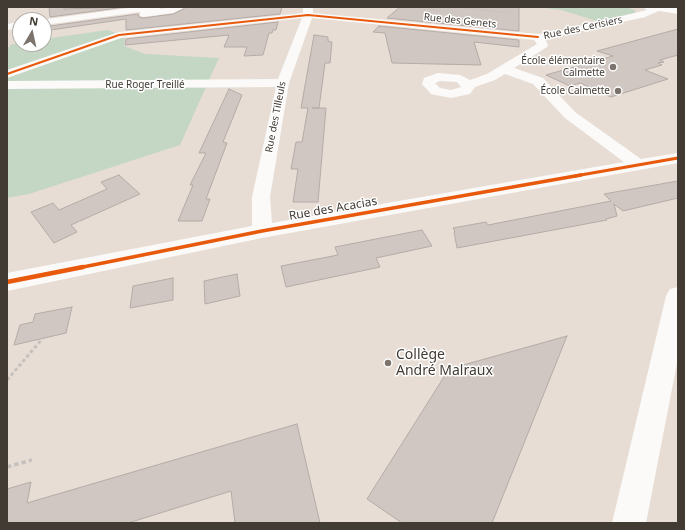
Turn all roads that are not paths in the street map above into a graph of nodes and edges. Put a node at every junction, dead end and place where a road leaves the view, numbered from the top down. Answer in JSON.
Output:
{"nodes":[{"id":1,"x":157,"y":7,"type":"edge"},
{"id":2,"x":177,"y":7,"type":"edge"},
{"id":3,"x":653,"y":8,"type":"edge"},
{"id":4,"x":308,"y":11,"type":"edge"},
{"id":5,"x":678,"y":11,"type":"edge"},
{"id":6,"x":138,"y":12,"type":"junction"},
{"id":7,"x":52,"y":21,"type":"edge"},
{"id":8,"x":146,"y":31,"type":"junction"},
{"id":9,"x":538,"y":37,"type":"junction"},
{"id":10,"x":504,"y":69,"type":"junction"},
{"id":11,"x":7,"y":74,"type":"edge"},
{"id":12,"x":282,"y":83,"type":"junction"},
{"id":13,"x":7,"y":85,"type":"edge"},
{"id":14,"x":468,"y":85,"type":"dead end"},
{"id":15,"x":673,"y":162,"type":"edge"},
{"id":16,"x":638,"y":165,"type":"junction"},
{"id":17,"x":262,"y":231,"type":"junction"},
{"id":18,"x":7,"y":282,"type":"edge"},
{"id":19,"x":678,"y":296,"type":"edge"},
{"id":20,"x":630,"y":523,"type":"edge"}],
"edges":[{"from":1,"to":6,"type":"street"},
{"from":2,"to":6,"type":"street"},
{"from":3,"to":5,"type":"street"},
{"from":3,"to":9,"type":"street","name":"Rue des Cerisiers"},
{"from":4,"to":8,"type":"street","name":"Rue des Genets"},
{"from":4,"to":9,"type":"street","name":"Rue des Genets"},
{"from":4,"to":12,"type":"street","name":"Rue des Tilleuls"},
{"from":6,"to":7,"type":"street"},
{"from":6,"to":8,"type":"street"},
{"from":8,"to":11,"type":"street","name":"Rue des Genets"},
{"from":9,"to":10,"type":"street","name":"Rue des Cerisiers"},
{"from":10,"to":14,"type":"street","name":"Rue des Cerisiers"},
{"from":10,"to":16,"type":"street"},
{"from":12,"to":13,"type":"street","name":"Rue Roger Treillé"},
{"from":12,"to":17,"type":"street","name":"Rue des Tilleuls"},
{"from":15,"to":16,"type":"street","name":"Rue des Acacias"},
{"from":16,"to":17,"type":"street","name":"Rue des Acacias"},
{"from":17,"to":18,"type":"street","name":"Rue des Acacias"},
{"from":19,"to":20,"type":"street"}]}
